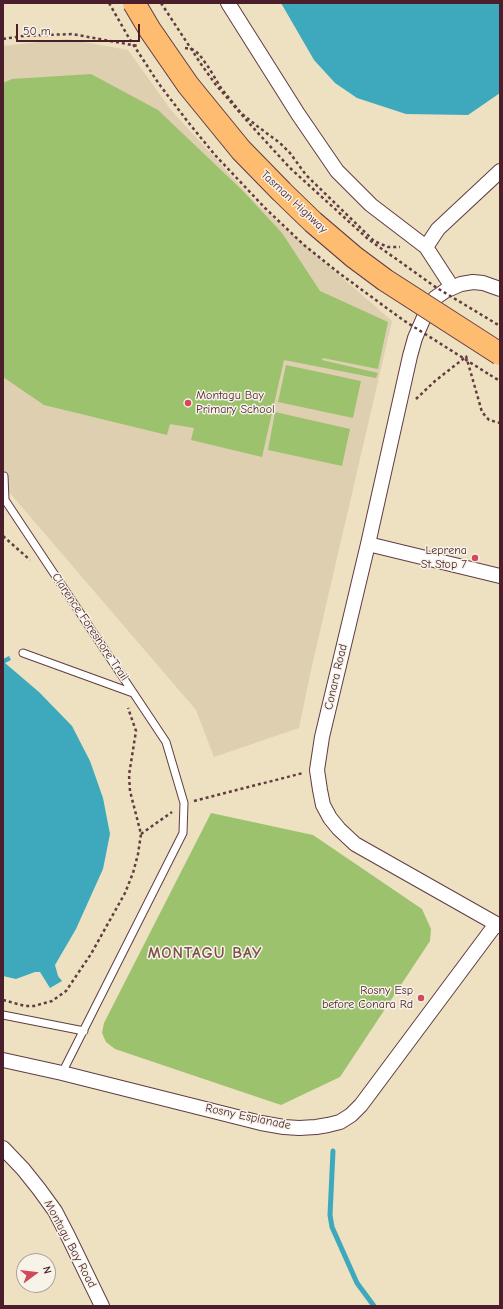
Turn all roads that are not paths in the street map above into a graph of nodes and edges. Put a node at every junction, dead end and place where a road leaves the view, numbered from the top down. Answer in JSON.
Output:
{"nodes":[{"id":1,"x":134,"y":3,"type":"edge"},
{"id":2,"x":228,"y":3,"type":"edge"},
{"id":3,"x":500,"y":171,"type":"edge"},
{"id":4,"x":426,"y":247,"type":"junction"},
{"id":5,"x":452,"y":287,"type":"junction"},
{"id":6,"x":500,"y":289,"type":"edge"},
{"id":7,"x":500,"y":354,"type":"edge"},
{"id":8,"x":4,"y":476,"type":"dead end"},
{"id":9,"x":368,"y":544,"type":"junction"},
{"id":10,"x":500,"y":576,"type":"edge"},
{"id":11,"x":23,"y":653,"type":"dead end"},
{"id":12,"x":133,"y":694,"type":"junction"},
{"id":13,"x":498,"y":925,"type":"edge"},
{"id":14,"x":3,"y":1015,"type":"edge"},
{"id":15,"x":84,"y":1031,"type":"junction"},
{"id":16,"x":3,"y":1060,"type":"edge"},
{"id":17,"x":62,"y":1073,"type":"junction"},
{"id":18,"x":3,"y":1148,"type":"edge"},
{"id":19,"x":102,"y":1306,"type":"edge"}],
"edges":[{"from":1,"to":7,"type":"highway","name":"Tasman Highway","bridge":true},
{"from":2,"to":4,"type":"street"},
{"from":3,"to":4,"type":"street"},
{"from":4,"to":5,"type":"street"},
{"from":5,"to":6,"type":"street","name":"Conara Road"},
{"from":5,"to":9,"type":"street","name":"Conara Road"},
{"from":8,"to":12,"type":"lane"},
{"from":9,"to":10,"type":"street"},
{"from":9,"to":13,"type":"street","name":"Conara Road"},
{"from":11,"to":12,"type":"lane"},
{"from":12,"to":15,"type":"lane"},
{"from":13,"to":17,"type":"street","name":"Rosny Esplanade"},
{"from":14,"to":15,"type":"lane"},
{"from":15,"to":17,"type":"lane"},
{"from":16,"to":17,"type":"street","name":"Rosny Esplanade"},
{"from":18,"to":19,"type":"street","name":"Montagu Bay Road"}]}
